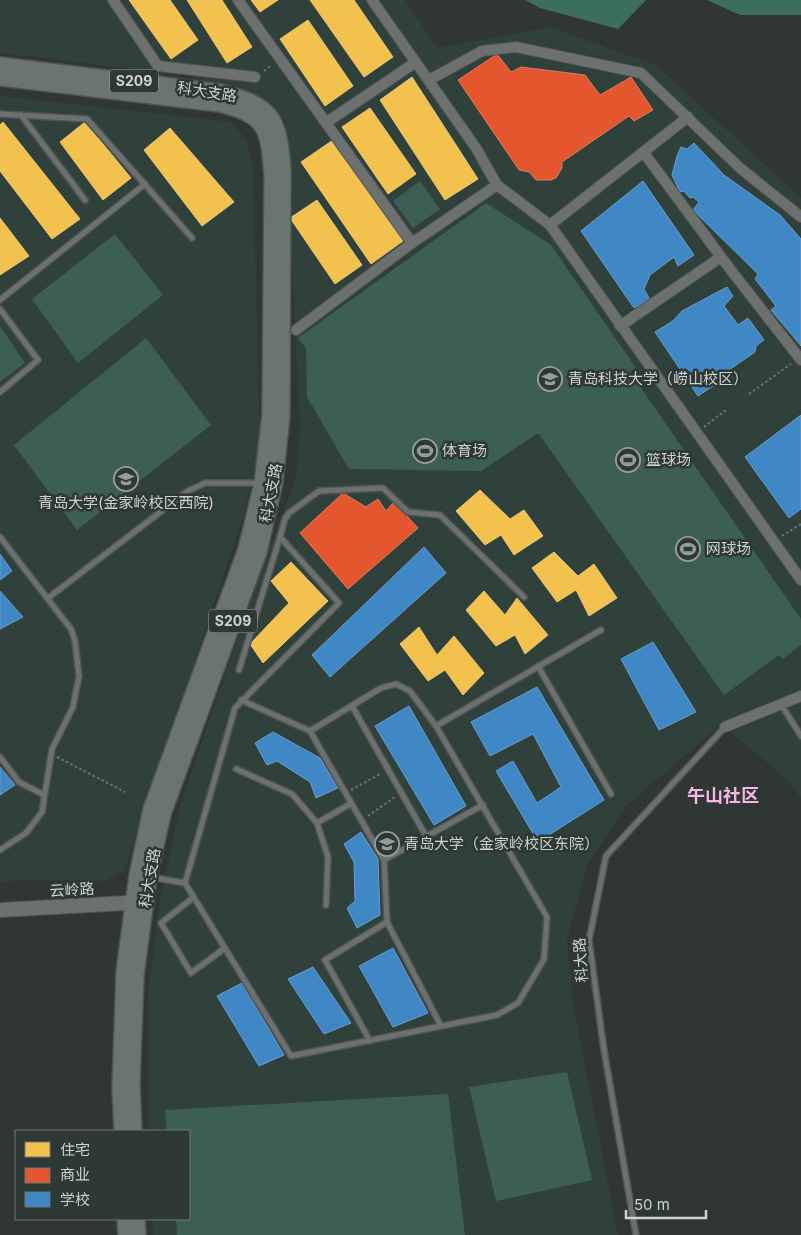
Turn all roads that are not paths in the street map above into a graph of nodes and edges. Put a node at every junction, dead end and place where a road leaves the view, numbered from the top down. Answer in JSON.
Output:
{"nodes":[{"id":1,"x":114,"y":0,"type":"edge"},
{"id":2,"x":238,"y":0,"type":"edge"},
{"id":3,"x":372,"y":0,"type":"edge"},
{"id":4,"x":416,"y":62,"type":"junction"},
{"id":5,"x":0,"y":65,"type":"edge"},
{"id":6,"x":255,"y":77,"type":"road end"},
{"id":7,"x":0,"y":78,"type":"edge"},
{"id":8,"x":428,"y":80,"type":"junction"},
{"id":9,"x":0,"y":114,"type":"edge"},
{"id":10,"x":21,"y":115,"type":"junction"},
{"id":11,"x":688,"y":118,"type":"junction"},
{"id":12,"x":327,"y":122,"type":"junction"},
{"id":13,"x":644,"y":153,"type":"junction"},
{"id":14,"x":145,"y":184,"type":"junction"},
{"id":15,"x":497,"y":185,"type":"junction"},
{"id":16,"x":84,"y":200,"type":"dead end"},
{"id":17,"x":801,"y":217,"type":"edge"},
{"id":18,"x":550,"y":225,"type":"junction"},
{"id":19,"x":192,"y":238,"type":"dead end"},
{"id":20,"x":412,"y":243,"type":"junction"},
{"id":21,"x":721,"y":257,"type":"junction"},
{"id":22,"x":0,"y":300,"type":"edge"},
{"id":23,"x":0,"y":309,"type":"edge"},
{"id":24,"x":620,"y":326,"type":"junction"},
{"id":25,"x":296,"y":330,"type":"dead end"},
{"id":26,"x":800,"y":358,"type":"edge"},
{"id":27,"x":0,"y":392,"type":"edge"},
{"id":28,"x":269,"y":482,"type":"junction"},
{"id":29,"x":0,"y":536,"type":"edge"},
{"id":30,"x":280,"y":537,"type":"junction"},
{"id":31,"x":801,"y":580,"type":"edge"},
{"id":32,"x":524,"y":597,"type":"dead end"},
{"id":33,"x":48,"y":598,"type":"junction"},
{"id":34,"x":601,"y":630,"type":"dead end"},
{"id":35,"x":538,"y":666,"type":"junction"},
{"id":36,"x":240,"y":670,"type":"dead end"},
{"id":37,"x":801,"y":696,"type":"edge"},
{"id":38,"x":242,"y":700,"type":"junction"},
{"id":39,"x":781,"y":704,"type":"junction"},
{"id":40,"x":352,"y":706,"type":"junction"},
{"id":41,"x":436,"y":726,"type":"junction"},
{"id":42,"x":725,"y":727,"type":"joint"},
{"id":43,"x":310,"y":731,"type":"junction"},
{"id":44,"x":801,"y":736,"type":"edge"},
{"id":45,"x":0,"y":757,"type":"edge"},
{"id":46,"x":236,"y":769,"type":"dead end"},
{"id":47,"x":611,"y":794,"type":"dead end"},
{"id":48,"x":44,"y":795,"type":"junction"},
{"id":49,"x":350,"y":804,"type":"junction"},
{"id":50,"x":482,"y":805,"type":"junction"},
{"id":51,"x":317,"y":823,"type":"junction"},
{"id":52,"x":426,"y":836,"type":"junction"},
{"id":53,"x":0,"y":850,"type":"edge"},
{"id":54,"x":384,"y":860,"type":"junction"},
{"id":55,"x":143,"y":876,"type":"junction"},
{"id":56,"x":186,"y":882,"type":"junction"},
{"id":57,"x":194,"y":897,"type":"junction"},
{"id":58,"x":139,"y":902,"type":"junction"},
{"id":59,"x":326,"y":905,"type":"dead end"},
{"id":60,"x":0,"y":910,"type":"edge"},
{"id":61,"x":387,"y":922,"type":"junction"},
{"id":62,"x":226,"y":948,"type":"junction"},
{"id":63,"x":441,"y":1026,"type":"junction"},
{"id":64,"x":370,"y":1040,"type":"junction"},
{"id":65,"x":122,"y":1130,"type":"edge"},
{"id":66,"x":134,"y":1130,"type":"edge"},
{"id":67,"x":125,"y":1220,"type":"edge"},
{"id":68,"x":137,"y":1220,"type":"edge"},
{"id":69,"x":126,"y":1235,"type":"edge"},
{"id":70,"x":138,"y":1235,"type":"edge"},
{"id":71,"x":636,"y":1235,"type":"edge"}],
"edges":[{"from":1,"to":6,"type":"street"},
{"from":2,"to":12,"type":"street"},
{"from":3,"to":4,"type":"street"},
{"from":4,"to":8,"type":"street"},
{"from":4,"to":12,"type":"street"},
{"from":5,"to":28,"type":"main road","name":"科大支路","number":"S209"},
{"from":7,"to":28,"type":"main road","name":"科大支路","number":"S209"},
{"from":8,"to":11,"type":"street"},
{"from":8,"to":15,"type":"street"},
{"from":9,"to":10,"type":"lane"},
{"from":10,"to":14,"type":"lane"},
{"from":10,"to":16,"type":"lane"},
{"from":11,"to":13,"type":"street"},
{"from":11,"to":17,"type":"street"},
{"from":12,"to":20,"type":"street"},
{"from":13,"to":18,"type":"street"},
{"from":13,"to":21,"type":"street"},
{"from":14,"to":19,"type":"lane"},
{"from":14,"to":22,"type":"lane"},
{"from":15,"to":18,"type":"street"},
{"from":15,"to":20,"type":"street"},
{"from":18,"to":24,"type":"street"},
{"from":20,"to":25,"type":"street"},
{"from":21,"to":24,"type":"street"},
{"from":21,"to":26,"type":"street"},
{"from":23,"to":27,"type":"lane"},
{"from":24,"to":31,"type":"street"},
{"from":28,"to":33,"type":"lane"},
{"from":28,"to":55,"type":"main road","name":"科大支路","number":"S209"},
{"from":29,"to":33,"type":"lane"},
{"from":30,"to":32,"type":"lane"},
{"from":30,"to":36,"type":"lane"},
{"from":30,"to":38,"type":"lane"},
{"from":33,"to":48,"type":"lane"},
{"from":34,"to":35,"type":"lane"},
{"from":35,"to":41,"type":"lane"},
{"from":35,"to":47,"type":"lane"},
{"from":37,"to":39,"type":"street"},
{"from":38,"to":43,"type":"lane"},
{"from":38,"to":56,"type":"lane"},
{"from":39,"to":42,"type":"street"},
{"from":39,"to":44,"type":"lane"},
{"from":40,"to":41,"type":"lane"},
{"from":40,"to":43,"type":"lane"},
{"from":40,"to":52,"type":"lane"},
{"from":41,"to":50,"type":"lane"},
{"from":42,"to":71,"type":"lane","name":"科大路"},
{"from":43,"to":49,"type":"lane"},
{"from":45,"to":48,"type":"lane"},
{"from":46,"to":51,"type":"lane"},
{"from":48,"to":53,"type":"lane"},
{"from":49,"to":51,"type":"lane"},
{"from":49,"to":54,"type":"lane"},
{"from":50,"to":52,"type":"lane"},
{"from":50,"to":63,"type":"lane"},
{"from":51,"to":59,"type":"lane"},
{"from":52,"to":54,"type":"lane"},
{"from":54,"to":61,"type":"lane"},
{"from":55,"to":56,"type":"lane"},
{"from":55,"to":58,"type":"main road","name":"科大支路","number":"S209"},
{"from":56,"to":57,"type":"lane"},
{"from":57,"to":62,"type":"lane"},
{"from":57,"to":62,"type":"lane"},
{"from":58,"to":60,"type":"street","name":"云岭路"},
{"from":58,"to":65,"type":"main road","name":"科大支路","number":"S209"},
{"from":58,"to":66,"type":"main road","name":"科大支路","number":"S209"},
{"from":61,"to":63,"type":"lane"},
{"from":61,"to":64,"type":"lane"},
{"from":62,"to":64,"type":"lane"},
{"from":63,"to":64,"type":"lane"},
{"from":67,"to":69,"type":"main road"},
{"from":68,"to":70,"type":"main road"}]}
